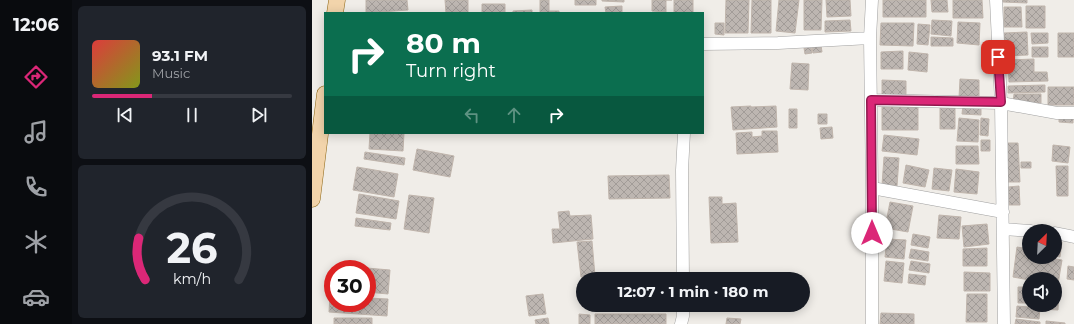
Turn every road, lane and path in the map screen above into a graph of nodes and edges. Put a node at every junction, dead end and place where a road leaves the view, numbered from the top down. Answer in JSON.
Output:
{"nodes":[{"id":1,"x":337,"y":0,"type":"edge"},
{"id":2,"x":872,"y":0,"type":"edge"},
{"id":3,"x":996,"y":0,"type":"edge"},
{"id":4,"x":335,"y":12,"type":"edge"},
{"id":5,"x":870,"y":38,"type":"junction"},
{"id":6,"x":704,"y":44,"type":"edge"},
{"id":7,"x":871,"y":100,"type":"junction"},
{"id":8,"x":324,"y":102,"type":"edge"},
{"id":9,"x":1001,"y":102,"type":"junction"},
{"id":10,"x":1074,"y":113,"type":"edge"},
{"id":11,"x":684,"y":134,"type":"edge"},
{"id":12,"x":872,"y":188,"type":"junction"},
{"id":13,"x":312,"y":199,"type":"edge"},
{"id":14,"x":1003,"y":212,"type":"junction"},
{"id":15,"x":1003,"y":229,"type":"junction"},
{"id":16,"x":1022,"y":230,"type":"edge"},
{"id":17,"x":1062,"y":234,"type":"edge"},
{"id":18,"x":1074,"y":237,"type":"edge"},
{"id":19,"x":682,"y":272,"type":"edge"},
{"id":20,"x":683,"y":312,"type":"edge"},
{"id":21,"x":681,"y":324,"type":"edge"},
{"id":22,"x":872,"y":324,"type":"edge"},
{"id":23,"x":1004,"y":324,"type":"edge"}],
"edges":[{"from":1,"to":4,"type":"main road"},
{"from":2,"to":5,"type":"street"},
{"from":3,"to":9,"type":"street"},
{"from":5,"to":6,"type":"street"},
{"from":5,"to":7,"type":"street"},
{"from":7,"to":9,"type":"street"},
{"from":7,"to":12,"type":"street"},
{"from":8,"to":13,"type":"main road"},
{"from":9,"to":10,"type":"street"},
{"from":9,"to":14,"type":"street"},
{"from":11,"to":19,"type":"street"},
{"from":12,"to":14,"type":"street"},
{"from":12,"to":22,"type":"street"},
{"from":14,"to":15,"type":"street"},
{"from":15,"to":16,"type":"street"},
{"from":15,"to":23,"type":"street"},
{"from":17,"to":18,"type":"street"},
{"from":20,"to":21,"type":"street"}]}
